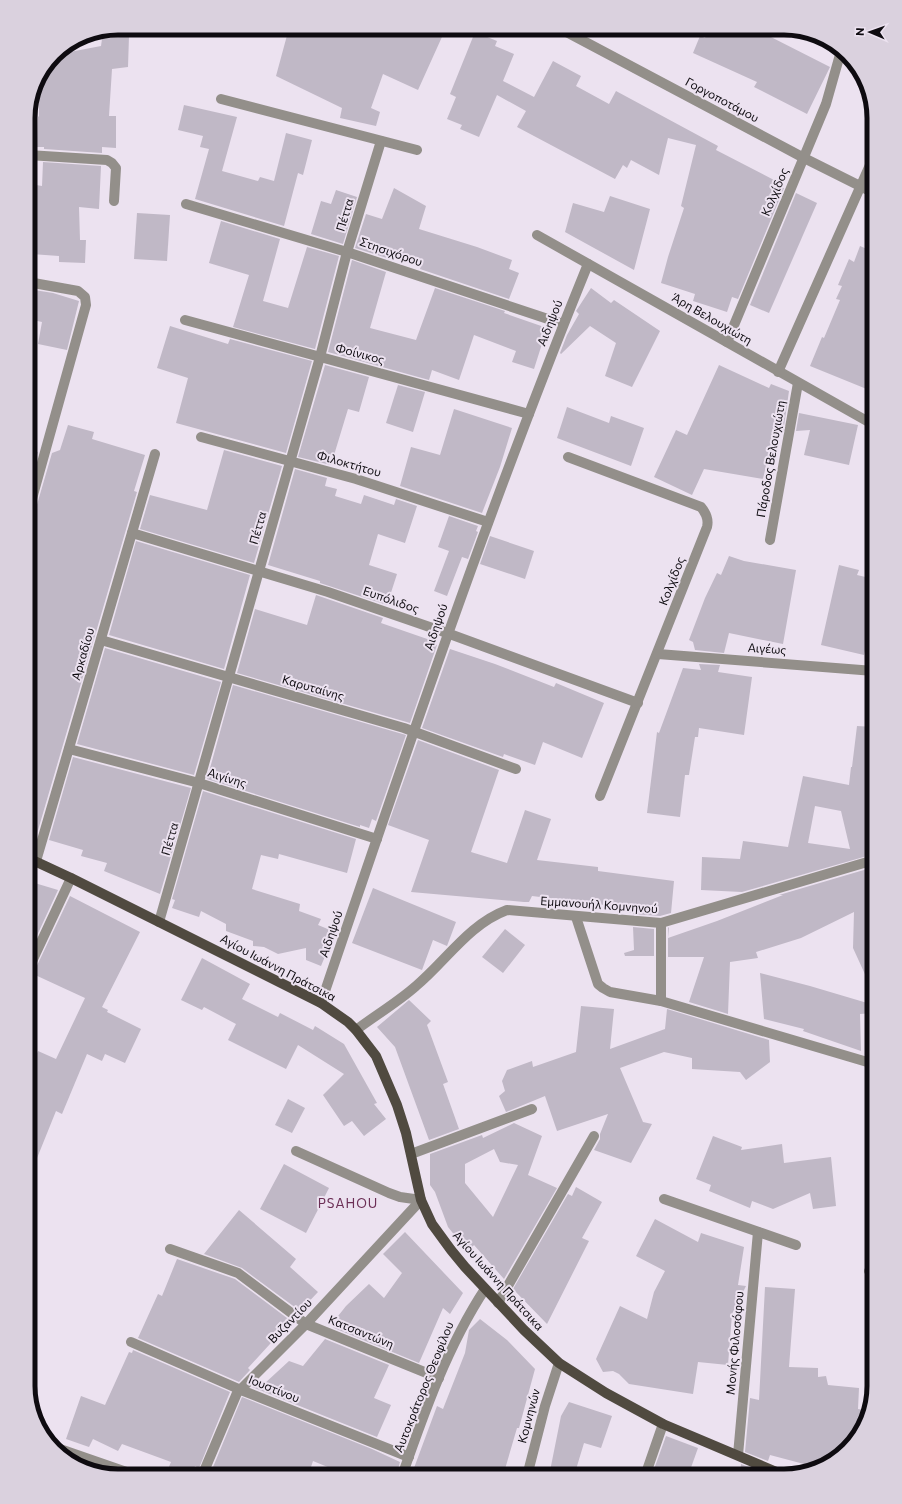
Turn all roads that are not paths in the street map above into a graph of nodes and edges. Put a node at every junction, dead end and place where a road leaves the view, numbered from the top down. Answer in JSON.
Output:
{"nodes":[{"id":1,"x":572,"y":35,"type":"edge"},
{"id":2,"x":840,"y":57,"type":"edge"},
{"id":3,"x":221,"y":99,"type":"dead end"},
{"id":4,"x":381,"y":141,"type":"junction"},
{"id":5,"x":417,"y":150,"type":"dead end"},
{"id":6,"x":35,"y":155,"type":"edge"},
{"id":7,"x":804,"y":158,"type":"junction"},
{"id":8,"x":867,"y":172,"type":"edge"},
{"id":9,"x":861,"y":186,"type":"junction"},
{"id":10,"x":867,"y":189,"type":"edge"},
{"id":11,"x":114,"y":201,"type":"dead end"},
{"id":12,"x":186,"y":204,"type":"dead end"},
{"id":13,"x":537,"y":235,"type":"dead end"},
{"id":14,"x":347,"y":252,"type":"junction"},
{"id":15,"x":588,"y":264,"type":"junction"},
{"id":16,"x":35,"y":283,"type":"edge"},
{"id":17,"x":185,"y":320,"type":"dead end"},
{"id":18,"x":563,"y":324,"type":"junction"},
{"id":19,"x":727,"y":342,"type":"junction"},
{"id":20,"x":320,"y":357,"type":"junction"},
{"id":21,"x":778,"y":372,"type":"junction"},
{"id":22,"x":798,"y":383,"type":"junction"},
{"id":23,"x":529,"y":414,"type":"junction"},
{"id":24,"x":867,"y":421,"type":"edge"},
{"id":25,"x":201,"y":437,"type":"dead end"},
{"id":26,"x":155,"y":454,"type":"dead end"},
{"id":27,"x":568,"y":457,"type":"dead end"},
{"id":28,"x":290,"y":461,"type":"junction"},
{"id":29,"x":35,"y":489,"type":"edge"},
{"id":30,"x":488,"y":522,"type":"junction"},
{"id":31,"x":132,"y":533,"type":"junction"},
{"id":32,"x":770,"y":540,"type":"dead end"},
{"id":33,"x":259,"y":570,"type":"junction"},
{"id":34,"x":447,"y":633,"type":"junction"},
{"id":35,"x":101,"y":640,"type":"junction"},
{"id":36,"x":658,"y":654,"type":"junction"},
{"id":37,"x":867,"y":669,"type":"edge"},
{"id":38,"x":230,"y":676,"type":"junction"},
{"id":39,"x":638,"y":703,"type":"junction"},
{"id":40,"x":414,"y":731,"type":"junction"},
{"id":41,"x":69,"y":749,"type":"junction"},
{"id":42,"x":516,"y":769,"type":"dead end"},
{"id":43,"x":199,"y":783,"type":"junction"},
{"id":44,"x":600,"y":796,"type":"dead end"},
{"id":45,"x":376,"y":839,"type":"junction"},
{"id":46,"x":35,"y":851,"type":"edge"},
{"id":47,"x":35,"y":861,"type":"edge"},
{"id":48,"x":867,"y":862,"type":"edge"},
{"id":49,"x":71,"y":878,"type":"junction"},
{"id":50,"x":576,"y":917,"type":"junction"},
{"id":51,"x":159,"y":922,"type":"junction"},
{"id":52,"x":661,"y":923,"type":"junction"},
{"id":53,"x":35,"y":955,"type":"edge"},
{"id":54,"x":661,"y":1001,"type":"junction"},
{"id":55,"x":320,"y":1003,"type":"junction"},
{"id":56,"x":356,"y":1030,"type":"junction"},
{"id":57,"x":867,"y":1062,"type":"edge"},
{"id":58,"x":532,"y":1109,"type":"dead end"},
{"id":59,"x":594,"y":1136,"type":"dead end"},
{"id":60,"x":296,"y":1151,"type":"dead end"},
{"id":61,"x":411,"y":1154,"type":"junction"},
{"id":62,"x":664,"y":1199,"type":"dead end"},
{"id":63,"x":421,"y":1200,"type":"junction"},
{"id":64,"x":758,"y":1232,"type":"junction"},
{"id":65,"x":796,"y":1245,"type":"dead end"},
{"id":66,"x":170,"y":1249,"type":"dead end"},
{"id":67,"x":485,"y":1289,"type":"junction"},
{"id":68,"x":498,"y":1303,"type":"junction"},
{"id":69,"x":306,"y":1324,"type":"junction"},
{"id":70,"x":131,"y":1342,"type":"dead end"},
{"id":71,"x":559,"y":1363,"type":"junction"},
{"id":72,"x":439,"y":1378,"type":"junction"},
{"id":73,"x":241,"y":1390,"type":"junction"},
{"id":74,"x":663,"y":1424,"type":"junction"},
{"id":75,"x":738,"y":1455,"type":"junction"},
{"id":76,"x":409,"y":1457,"type":"junction"},
{"id":77,"x":81,"y":1460,"type":"edge"},
{"id":78,"x":113,"y":1469,"type":"edge"},
{"id":79,"x":205,"y":1469,"type":"edge"},
{"id":80,"x":405,"y":1469,"type":"edge"},
{"id":81,"x":529,"y":1469,"type":"edge"},
{"id":82,"x":647,"y":1469,"type":"edge"},
{"id":83,"x":770,"y":1469,"type":"edge"}],
"edges":[{"from":1,"to":7,"type":"street","name":"Γοργοποτάμου"},
{"from":2,"to":7,"type":"street","name":"Κολχίδος"},
{"from":3,"to":4,"type":"street"},
{"from":4,"to":5,"type":"street"},
{"from":4,"to":14,"type":"street","name":"Πέττα"},
{"from":6,"to":11,"type":"street"},
{"from":7,"to":9,"type":"street","name":"Γοργοποτάμου"},
{"from":7,"to":19,"type":"street","name":"Κολχίδος"},
{"from":8,"to":9,"type":"street"},
{"from":9,"to":10,"type":"street","name":"Γοργοποτάμου"},
{"from":9,"to":21,"type":"street"},
{"from":12,"to":14,"type":"street","name":"Στησιχόρου"},
{"from":13,"to":15,"type":"street","name":"Άρη Βελουχιώτη"},
{"from":14,"to":18,"type":"street","name":"Στησιχόρου"},
{"from":14,"to":20,"type":"street","name":"Πέττα"},
{"from":15,"to":18,"type":"street","name":"Αιδηψού"},
{"from":15,"to":19,"type":"street","name":"Άρη Βελουχιώτη"},
{"from":16,"to":29,"type":"street"},
{"from":17,"to":20,"type":"street","name":"Φοίνικος"},
{"from":18,"to":23,"type":"street","name":"Αιδηψού"},
{"from":19,"to":21,"type":"street","name":"Άρη Βελουχιώτη"},
{"from":20,"to":23,"type":"street","name":"Φοίνικος"},
{"from":20,"to":28,"type":"street","name":"Πέττα"},
{"from":21,"to":22,"type":"street","name":"Άρη Βελουχιώτη"},
{"from":22,"to":24,"type":"street","name":"Άρη Βελουχιώτη"},
{"from":22,"to":32,"type":"street","name":"Πάροδος Βελουχιώτη"},
{"from":23,"to":30,"type":"street","name":"Αιδηψού"},
{"from":25,"to":28,"type":"street","name":"Φιλοκτήτου"},
{"from":26,"to":31,"type":"street","name":"Αρκαδίου"},
{"from":27,"to":36,"type":"street","name":"Κολχίδος"},
{"from":28,"to":30,"type":"street","name":"Φιλοκτήτου"},
{"from":28,"to":33,"type":"street","name":"Πέττα"},
{"from":30,"to":34,"type":"street","name":"Αιδηψού"},
{"from":31,"to":33,"type":"street","name":"Ευπόλιδος"},
{"from":31,"to":35,"type":"street","name":"Αρκαδίου"},
{"from":33,"to":34,"type":"street","name":"Ευπόλιδος"},
{"from":33,"to":38,"type":"street","name":"Πέττα"},
{"from":34,"to":39,"type":"street","name":"Ευπόλιδος"},
{"from":34,"to":40,"type":"street","name":"Αιδηψού"},
{"from":35,"to":38,"type":"street","name":"Καρυταίνης"},
{"from":35,"to":41,"type":"street","name":"Αρκαδίου"},
{"from":36,"to":37,"type":"street","name":"Αιγέως"},
{"from":36,"to":39,"type":"street","name":"Κολχίδος"},
{"from":38,"to":40,"type":"street","name":"Καρυταίνης"},
{"from":38,"to":43,"type":"street","name":"Πέττα"},
{"from":39,"to":44,"type":"street","name":"Κολχίδος"},
{"from":40,"to":42,"type":"street","name":"Καρυταίνης"},
{"from":40,"to":45,"type":"street","name":"Αιδηψού"},
{"from":41,"to":43,"type":"street","name":"Αιγίνης"},
{"from":41,"to":46,"type":"street","name":"Αρκαδίου"},
{"from":43,"to":45,"type":"street","name":"Αιγίνης"},
{"from":43,"to":51,"type":"street","name":"Πέττα"},
{"from":45,"to":55,"type":"street","name":"Αιδηψού"},
{"from":47,"to":49,"type":"main road","name":"Αγίου Ιωάννη Πράτσικα"},
{"from":48,"to":52,"type":"street","name":"Εμμανουήλ Κομνηνού"},
{"from":49,"to":51,"type":"main road","name":"Αγίου Ιωάννη Πράτσικα"},
{"from":49,"to":53,"type":"street"},
{"from":50,"to":52,"type":"street","name":"Εμμανουήλ Κομνηνού"},
{"from":50,"to":54,"type":"street"},
{"from":50,"to":56,"type":"street","name":"Εμμανουήλ Κομνηνού"},
{"from":51,"to":55,"type":"main road","name":"Αγίου Ιωάννη Πράτσικα"},
{"from":52,"to":54,"type":"street"},
{"from":54,"to":57,"type":"street"},
{"from":55,"to":56,"type":"main road","name":"Αγίου Ιωάννη Πράτσικα"},
{"from":56,"to":61,"type":"main road","name":"Αγίου Ιωάννη Πράτσικα"},
{"from":58,"to":61,"type":"street"},
{"from":59,"to":68,"type":"street"},
{"from":60,"to":63,"type":"street"},
{"from":61,"to":63,"type":"main road","name":"Αγίου Ιωάννη Πράτσικα"},
{"from":62,"to":64,"type":"street"},
{"from":63,"to":67,"type":"main road","name":"Αγίου Ιωάννη Πράτσικα"},
{"from":63,"to":69,"type":"street","name":"Βυζαντίου"},
{"from":64,"to":65,"type":"street"},
{"from":64,"to":75,"type":"street","name":"Μονής Φιλοσόφου"},
{"from":66,"to":69,"type":"street","name":"Κατσαντώνη"},
{"from":67,"to":68,"type":"main road","name":"Αγίου Ιωάννη Πράτσικα"},
{"from":67,"to":72,"type":"street","name":"Αυτοκράτορος Θεοφίλου"},
{"from":68,"to":71,"type":"main road","name":"Αγίου Ιωάννη Πράτσικα"},
{"from":69,"to":72,"type":"street","name":"Κατσαντώνη"},
{"from":69,"to":73,"type":"street","name":"Βυζαντίου"},
{"from":70,"to":73,"type":"street","name":"Ιουστίνου"},
{"from":71,"to":74,"type":"main road","name":"Αγίου Ιωάννη Πράτσικα"},
{"from":71,"to":81,"type":"street","name":"Κομνηνών"},
{"from":72,"to":76,"type":"street","name":"Αυτοκράτορος Θεοφίλου"},
{"from":73,"to":76,"type":"street","name":"Ιουστίνου"},
{"from":73,"to":79,"type":"street","name":"Βυζαντίου"},
{"from":74,"to":75,"type":"main road","name":"Αγίου Ιωάννη Πράτσικα"},
{"from":74,"to":82,"type":"street"},
{"from":75,"to":83,"type":"main road","name":"Αγίου Ιωάννη Πράτσικα"},
{"from":76,"to":80,"type":"street","name":"Αυτοκράτορος Θεοφίλου"},
{"from":77,"to":78,"type":"street"}]}
